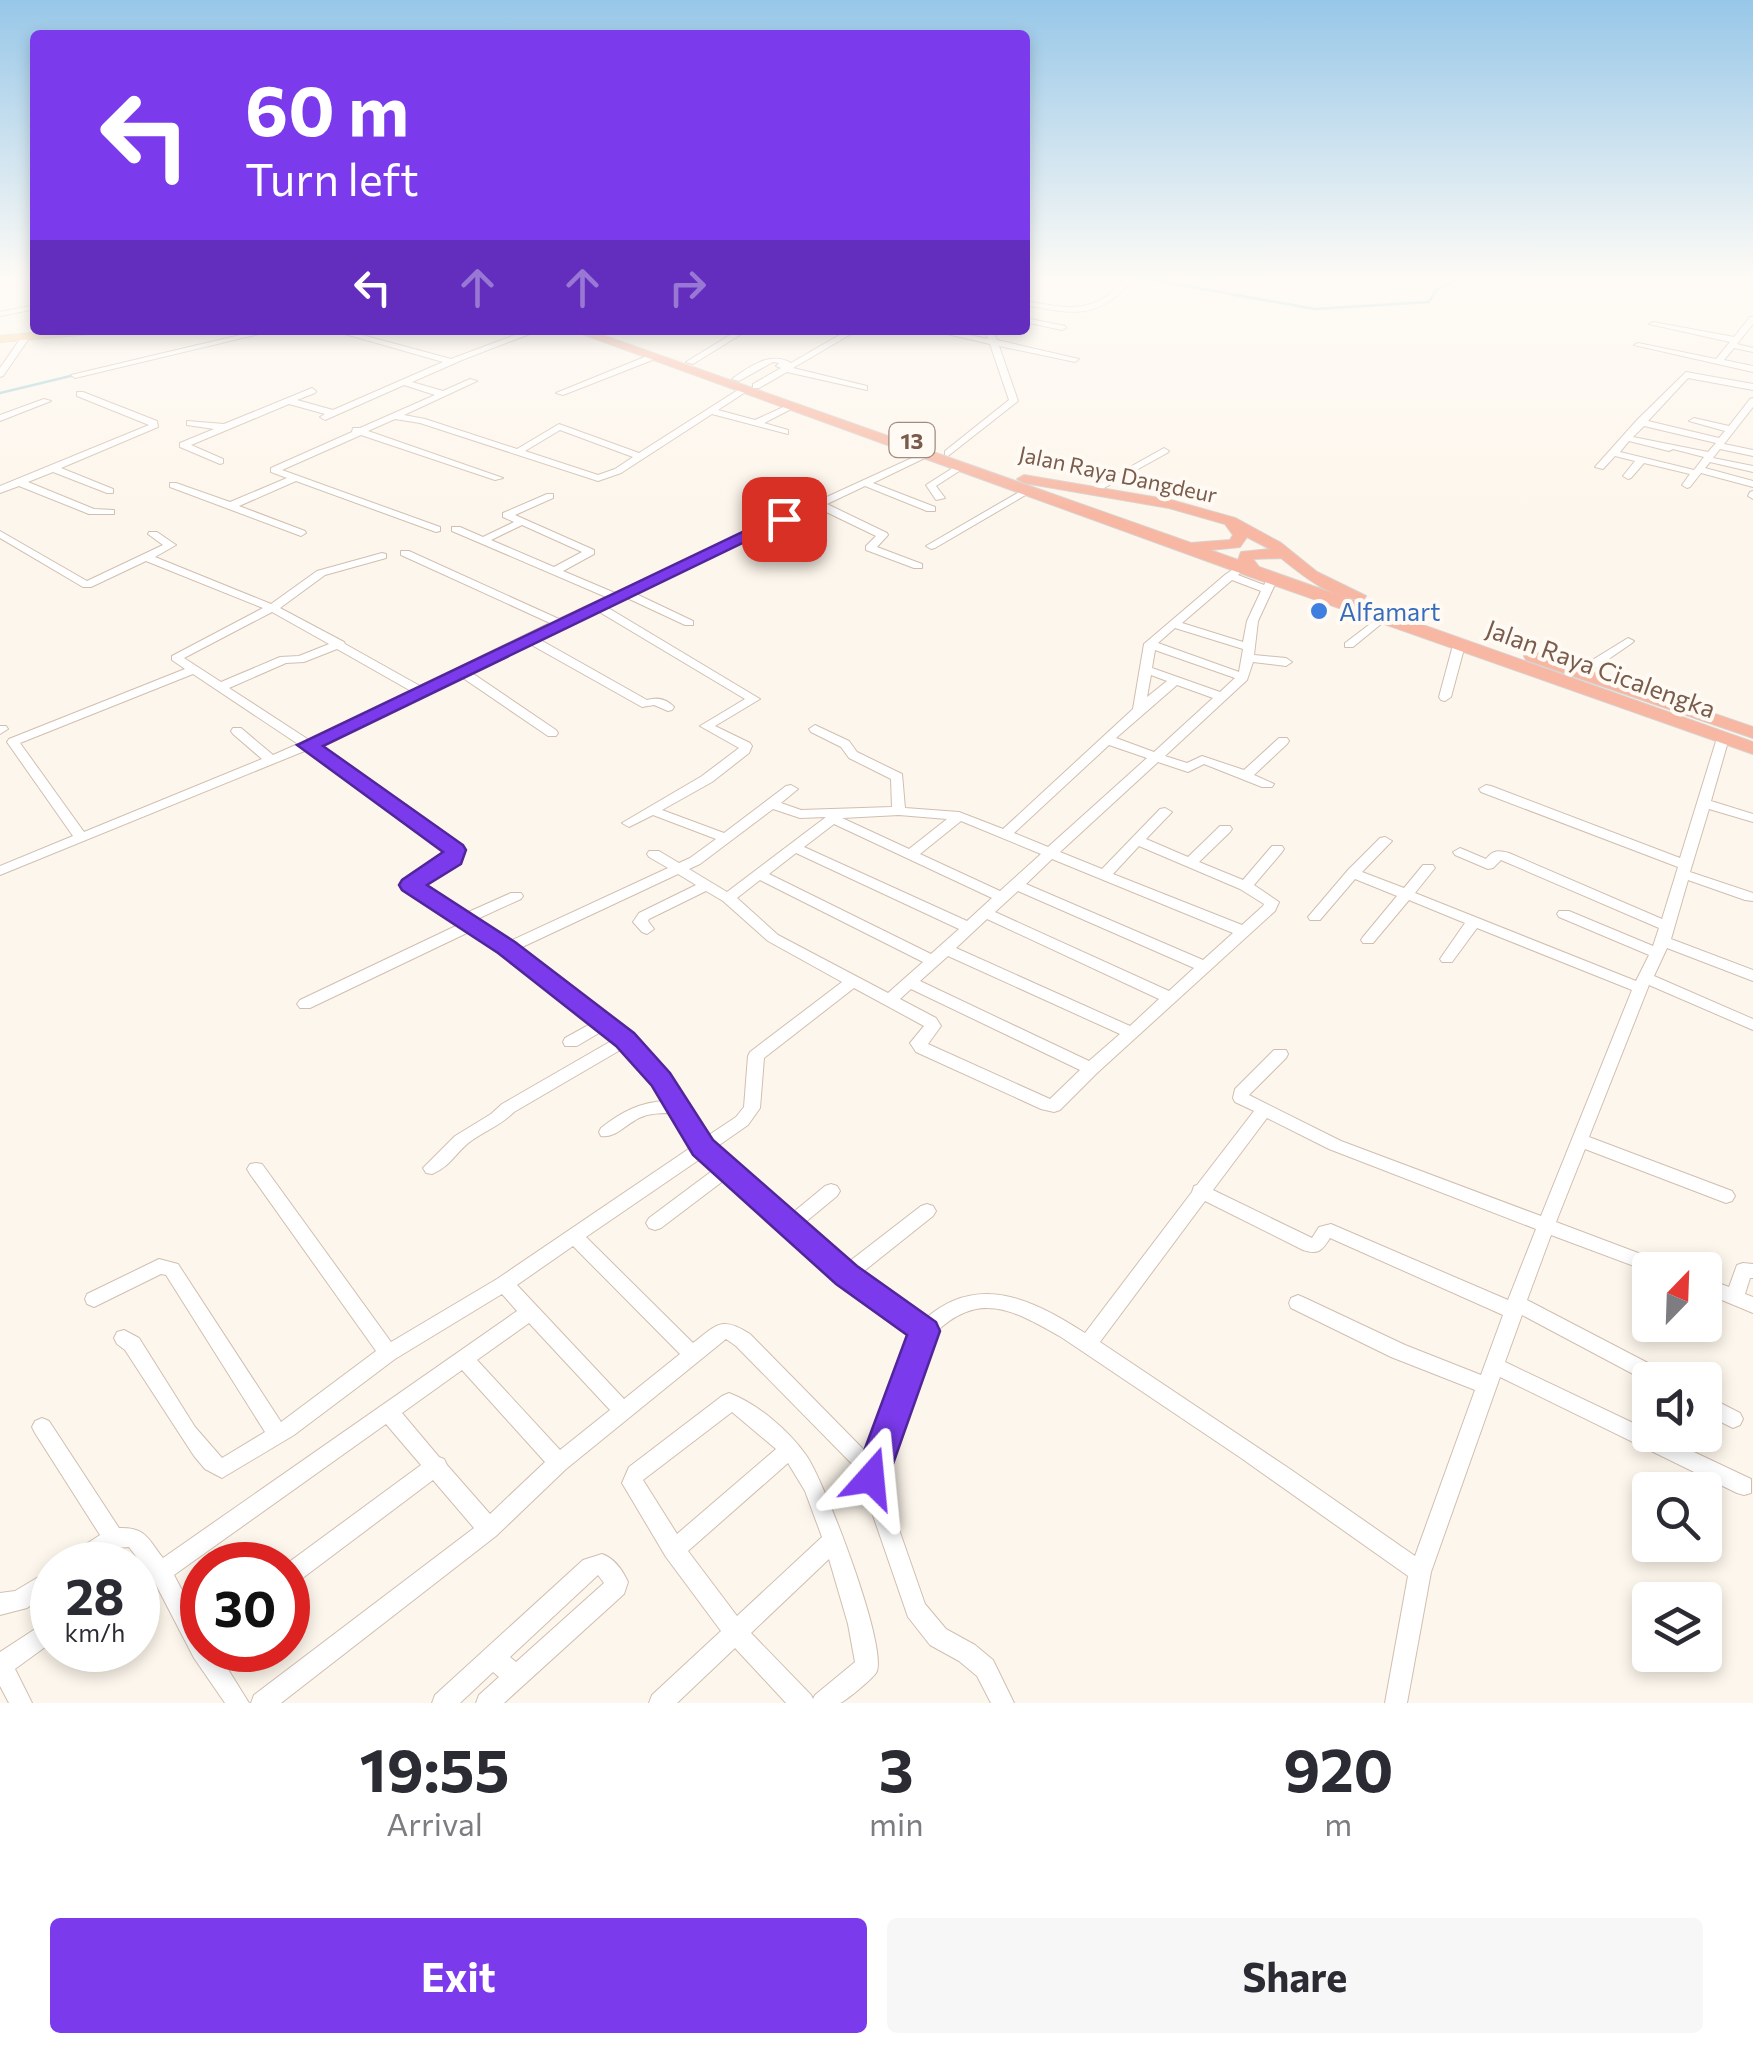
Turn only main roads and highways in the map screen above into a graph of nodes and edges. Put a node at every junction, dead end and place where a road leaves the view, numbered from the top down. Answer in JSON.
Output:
{"nodes":[{"id":1,"x":650,"y":355,"type":"edge"},
{"id":2,"x":672,"y":355,"type":"edge"},
{"id":3,"x":746,"y":384,"type":"junction"},
{"id":4,"x":1230,"y":521,"type":"junction"},
{"id":5,"x":1150,"y":537,"type":"junction"},
{"id":6,"x":1284,"y":554,"type":"junction"},
{"id":7,"x":1266,"y":582,"type":"junction"},
{"id":8,"x":1753,"y":733,"type":"edge"},
{"id":9,"x":1753,"y":748,"type":"edge"}],
"edges":[{"from":1,"to":3,"type":"highway","name":"Jalan Raya Dangdeur","number":"13"},
{"from":2,"to":3,"type":"highway","name":"Jalan Raya Dangdeur","number":"13"},
{"from":3,"to":4,"type":"highway","name":"Jalan Raya Dangdeur","number":"13"},
{"from":3,"to":5,"type":"highway","name":"Jalan Raya Dangdeur","number":"13"},
{"from":4,"to":5,"type":"highway"},
{"from":4,"to":6,"type":"highway","name":"Jalan Raya Cicalengka","number":"13"},
{"from":5,"to":7,"type":"highway","name":"Jalan Raya Cicalengka","number":"13"},
{"from":6,"to":7,"type":"highway"},
{"from":6,"to":8,"type":"highway","name":"Jalan Raya Cicalengka","number":"13"},
{"from":7,"to":9,"type":"highway","name":"Jalan Raya Cicalengka","number":"13"}]}
